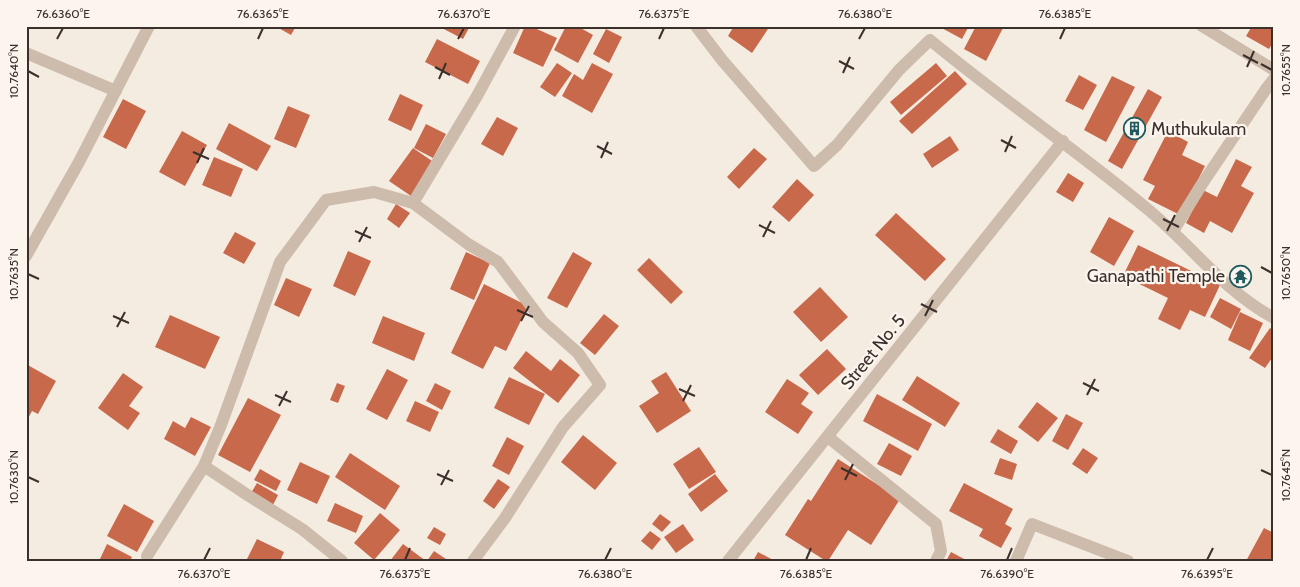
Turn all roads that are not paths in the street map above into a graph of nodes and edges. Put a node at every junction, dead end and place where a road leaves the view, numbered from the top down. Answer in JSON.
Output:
{"nodes":[{"id":1,"x":148,"y":26,"type":"edge"},
{"id":2,"x":516,"y":26,"type":"edge"},
{"id":3,"x":696,"y":26,"type":"edge"},
{"id":4,"x":1202,"y":26,"type":"edge"},
{"id":5,"x":26,"y":53,"type":"edge"},
{"id":6,"x":1274,"y":70,"type":"edge"},
{"id":7,"x":1274,"y":80,"type":"edge"},
{"id":8,"x":116,"y":91,"type":"junction"},
{"id":9,"x":1063,"y":141,"type":"junction"},
{"id":10,"x":413,"y":204,"type":"junction"},
{"id":11,"x":1174,"y":231,"type":"junction"},
{"id":12,"x":26,"y":256,"type":"edge"},
{"id":13,"x":1274,"y":318,"type":"edge"},
{"id":14,"x":828,"y":437,"type":"junction"},
{"id":15,"x":204,"y":466,"type":"junction"},
{"id":16,"x":147,"y":556,"type":"dead end"},
{"id":17,"x":342,"y":561,"type":"edge"},
{"id":18,"x":473,"y":561,"type":"edge"},
{"id":19,"x":728,"y":561,"type":"edge"},
{"id":20,"x":936,"y":561,"type":"edge"},
{"id":21,"x":1016,"y":561,"type":"edge"},
{"id":22,"x":1128,"y":561,"type":"edge"}],
"edges":[{"from":1,"to":8,"type":"street"},
{"from":2,"to":10,"type":"street"},
{"from":3,"to":9,"type":"street"},
{"from":4,"to":6,"type":"street"},
{"from":5,"to":8,"type":"street"},
{"from":7,"to":11,"type":"street"},
{"from":8,"to":12,"type":"street"},
{"from":9,"to":11,"type":"street"},
{"from":9,"to":14,"type":"street","name":"Street No. 5"},
{"from":10,"to":15,"type":"street"},
{"from":10,"to":18,"type":"street"},
{"from":11,"to":13,"type":"street"},
{"from":14,"to":19,"type":"street","name":"Street No. 5"},
{"from":14,"to":20,"type":"street"},
{"from":15,"to":16,"type":"street"},
{"from":15,"to":17,"type":"street"},
{"from":21,"to":22,"type":"street"}]}
